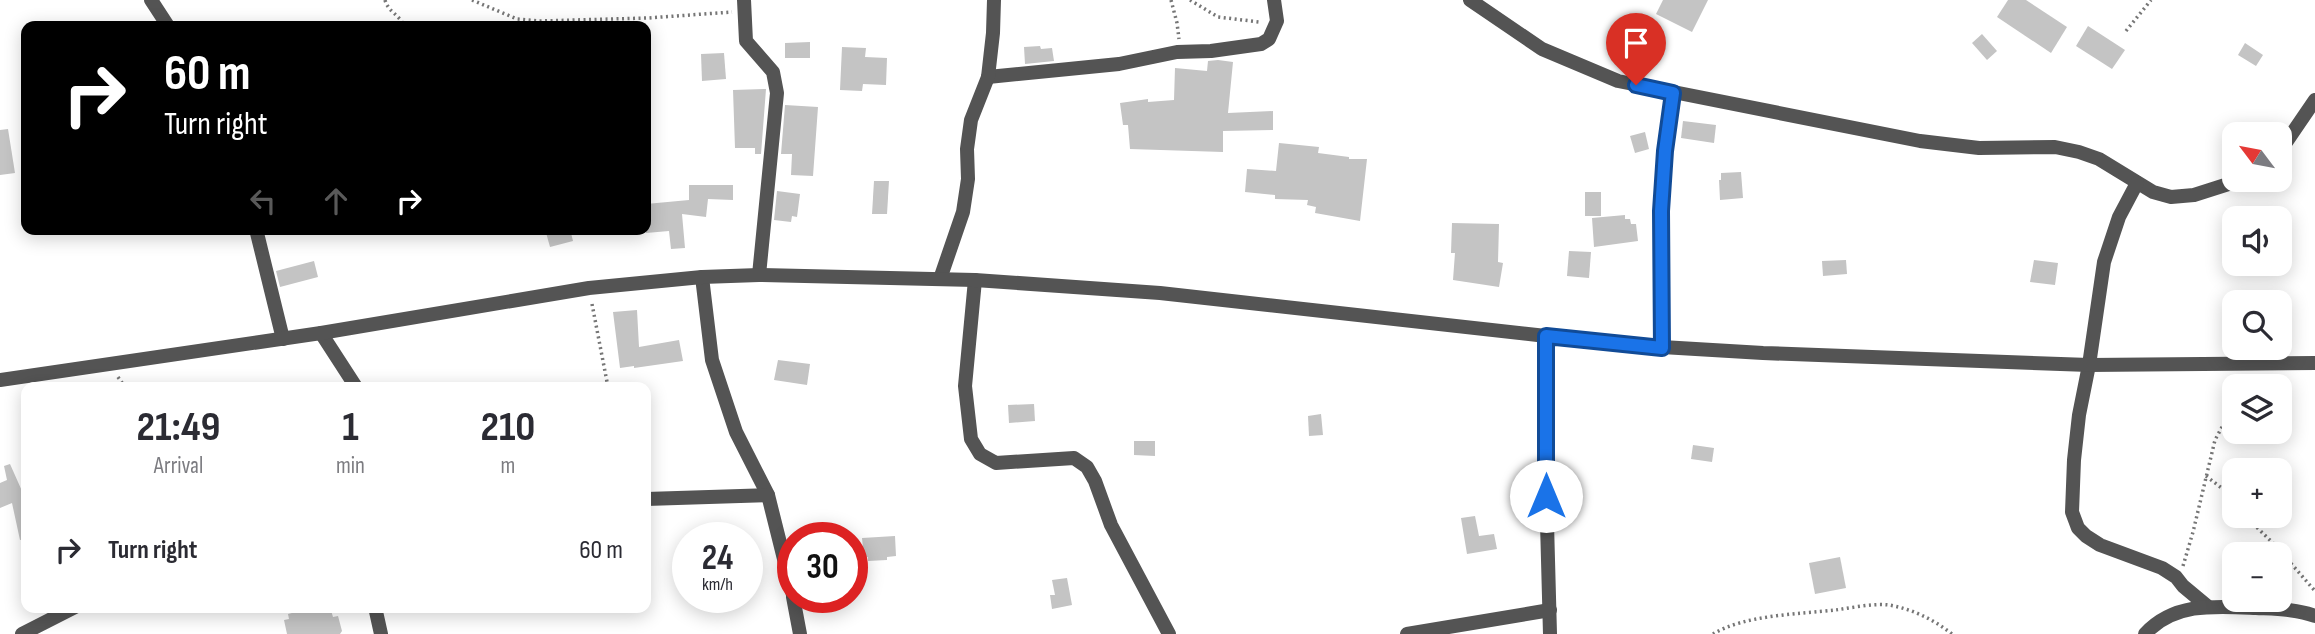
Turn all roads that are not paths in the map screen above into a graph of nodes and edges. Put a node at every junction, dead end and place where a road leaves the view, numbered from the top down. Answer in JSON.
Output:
{"nodes":[{"id":1,"x":151,"y":0,"type":"edge"},
{"id":2,"x":1274,"y":0,"type":"edge"},
{"id":3,"x":1471,"y":0,"type":"edge"},
{"id":4,"x":996,"y":1,"type":"edge"},
{"id":5,"x":744,"y":6,"type":"edge"},
{"id":6,"x":165,"y":21,"type":"edge"},
{"id":7,"x":988,"y":78,"type":"junction"},
{"id":8,"x":1673,"y":93,"type":"junction"},
{"id":9,"x":2315,"y":100,"type":"edge"},
{"id":10,"x":2292,"y":134,"type":"edge"},
{"id":11,"x":2137,"y":183,"type":"junction"},
{"id":12,"x":2222,"y":186,"type":"edge"},
{"id":13,"x":257,"y":235,"type":"edge"},
{"id":14,"x":759,"y":275,"type":"junction"},
{"id":15,"x":702,"y":277,"type":"junction"},
{"id":16,"x":940,"y":279,"type":"junction"},
{"id":17,"x":975,"y":280,"type":"junction"},
{"id":18,"x":321,"y":333,"type":"junction"},
{"id":19,"x":1546,"y":336,"type":"junction"},
{"id":20,"x":283,"y":339,"type":"junction"},
{"id":21,"x":1662,"y":348,"type":"junction"},
{"id":22,"x":2315,"y":363,"type":"edge"},
{"id":23,"x":2089,"y":365,"type":"junction"},
{"id":24,"x":0,"y":380,"type":"edge"},
{"id":25,"x":352,"y":382,"type":"edge"},
{"id":26,"x":768,"y":495,"type":"junction"},
{"id":27,"x":651,"y":499,"type":"edge"},
{"id":28,"x":777,"y":531,"type":"edge"},
{"id":29,"x":2180,"y":582,"type":"junction"},
{"id":30,"x":2207,"y":606,"type":"junction"},
{"id":31,"x":1550,"y":610,"type":"junction"},
{"id":32,"x":2183,"y":610,"type":"junction"},
{"id":33,"x":63,"y":613,"type":"edge"},
{"id":34,"x":376,"y":613,"type":"edge"},
{"id":35,"x":796,"y":613,"type":"edge"},
{"id":36,"x":2315,"y":616,"type":"edge"},
{"id":37,"x":22,"y":634,"type":"edge"},
{"id":38,"x":381,"y":634,"type":"edge"},
{"id":39,"x":800,"y":634,"type":"edge"},
{"id":40,"x":1169,"y":634,"type":"edge"},
{"id":41,"x":1407,"y":634,"type":"edge"},
{"id":42,"x":1550,"y":634,"type":"edge"},
{"id":43,"x":2144,"y":634,"type":"edge"}],
"edges":[{"from":1,"to":6,"type":"street"},
{"from":2,"to":7,"type":"street"},
{"from":3,"to":8,"type":"street"},
{"from":4,"to":7,"type":"street"},
{"from":5,"to":14,"type":"street"},
{"from":7,"to":16,"type":"street"},
{"from":8,"to":11,"type":"street"},
{"from":8,"to":21,"type":"street"},
{"from":9,"to":10,"type":"street"},
{"from":11,"to":12,"type":"street"},
{"from":11,"to":23,"type":"street"},
{"from":13,"to":20,"type":"street"},
{"from":14,"to":15,"type":"street"},
{"from":14,"to":16,"type":"street"},
{"from":15,"to":18,"type":"street"},
{"from":15,"to":26,"type":"street"},
{"from":16,"to":17,"type":"street"},
{"from":17,"to":19,"type":"street"},
{"from":17,"to":40,"type":"street"},
{"from":18,"to":20,"type":"street"},
{"from":18,"to":25,"type":"street"},
{"from":19,"to":21,"type":"street"},
{"from":19,"to":31,"type":"street"},
{"from":20,"to":24,"type":"street"},
{"from":21,"to":23,"type":"street"},
{"from":22,"to":23,"type":"street"},
{"from":23,"to":29,"type":"street"},
{"from":26,"to":27,"type":"street"},
{"from":26,"to":28,"type":"street"},
{"from":29,"to":30,"type":"street"},
{"from":29,"to":32,"type":"street"},
{"from":30,"to":32,"type":"street"},
{"from":30,"to":36,"type":"street"},
{"from":31,"to":41,"type":"street"},
{"from":31,"to":42,"type":"street"},
{"from":32,"to":43,"type":"street"},
{"from":33,"to":37,"type":"street"},
{"from":34,"to":38,"type":"street"},
{"from":35,"to":39,"type":"street"}]}
